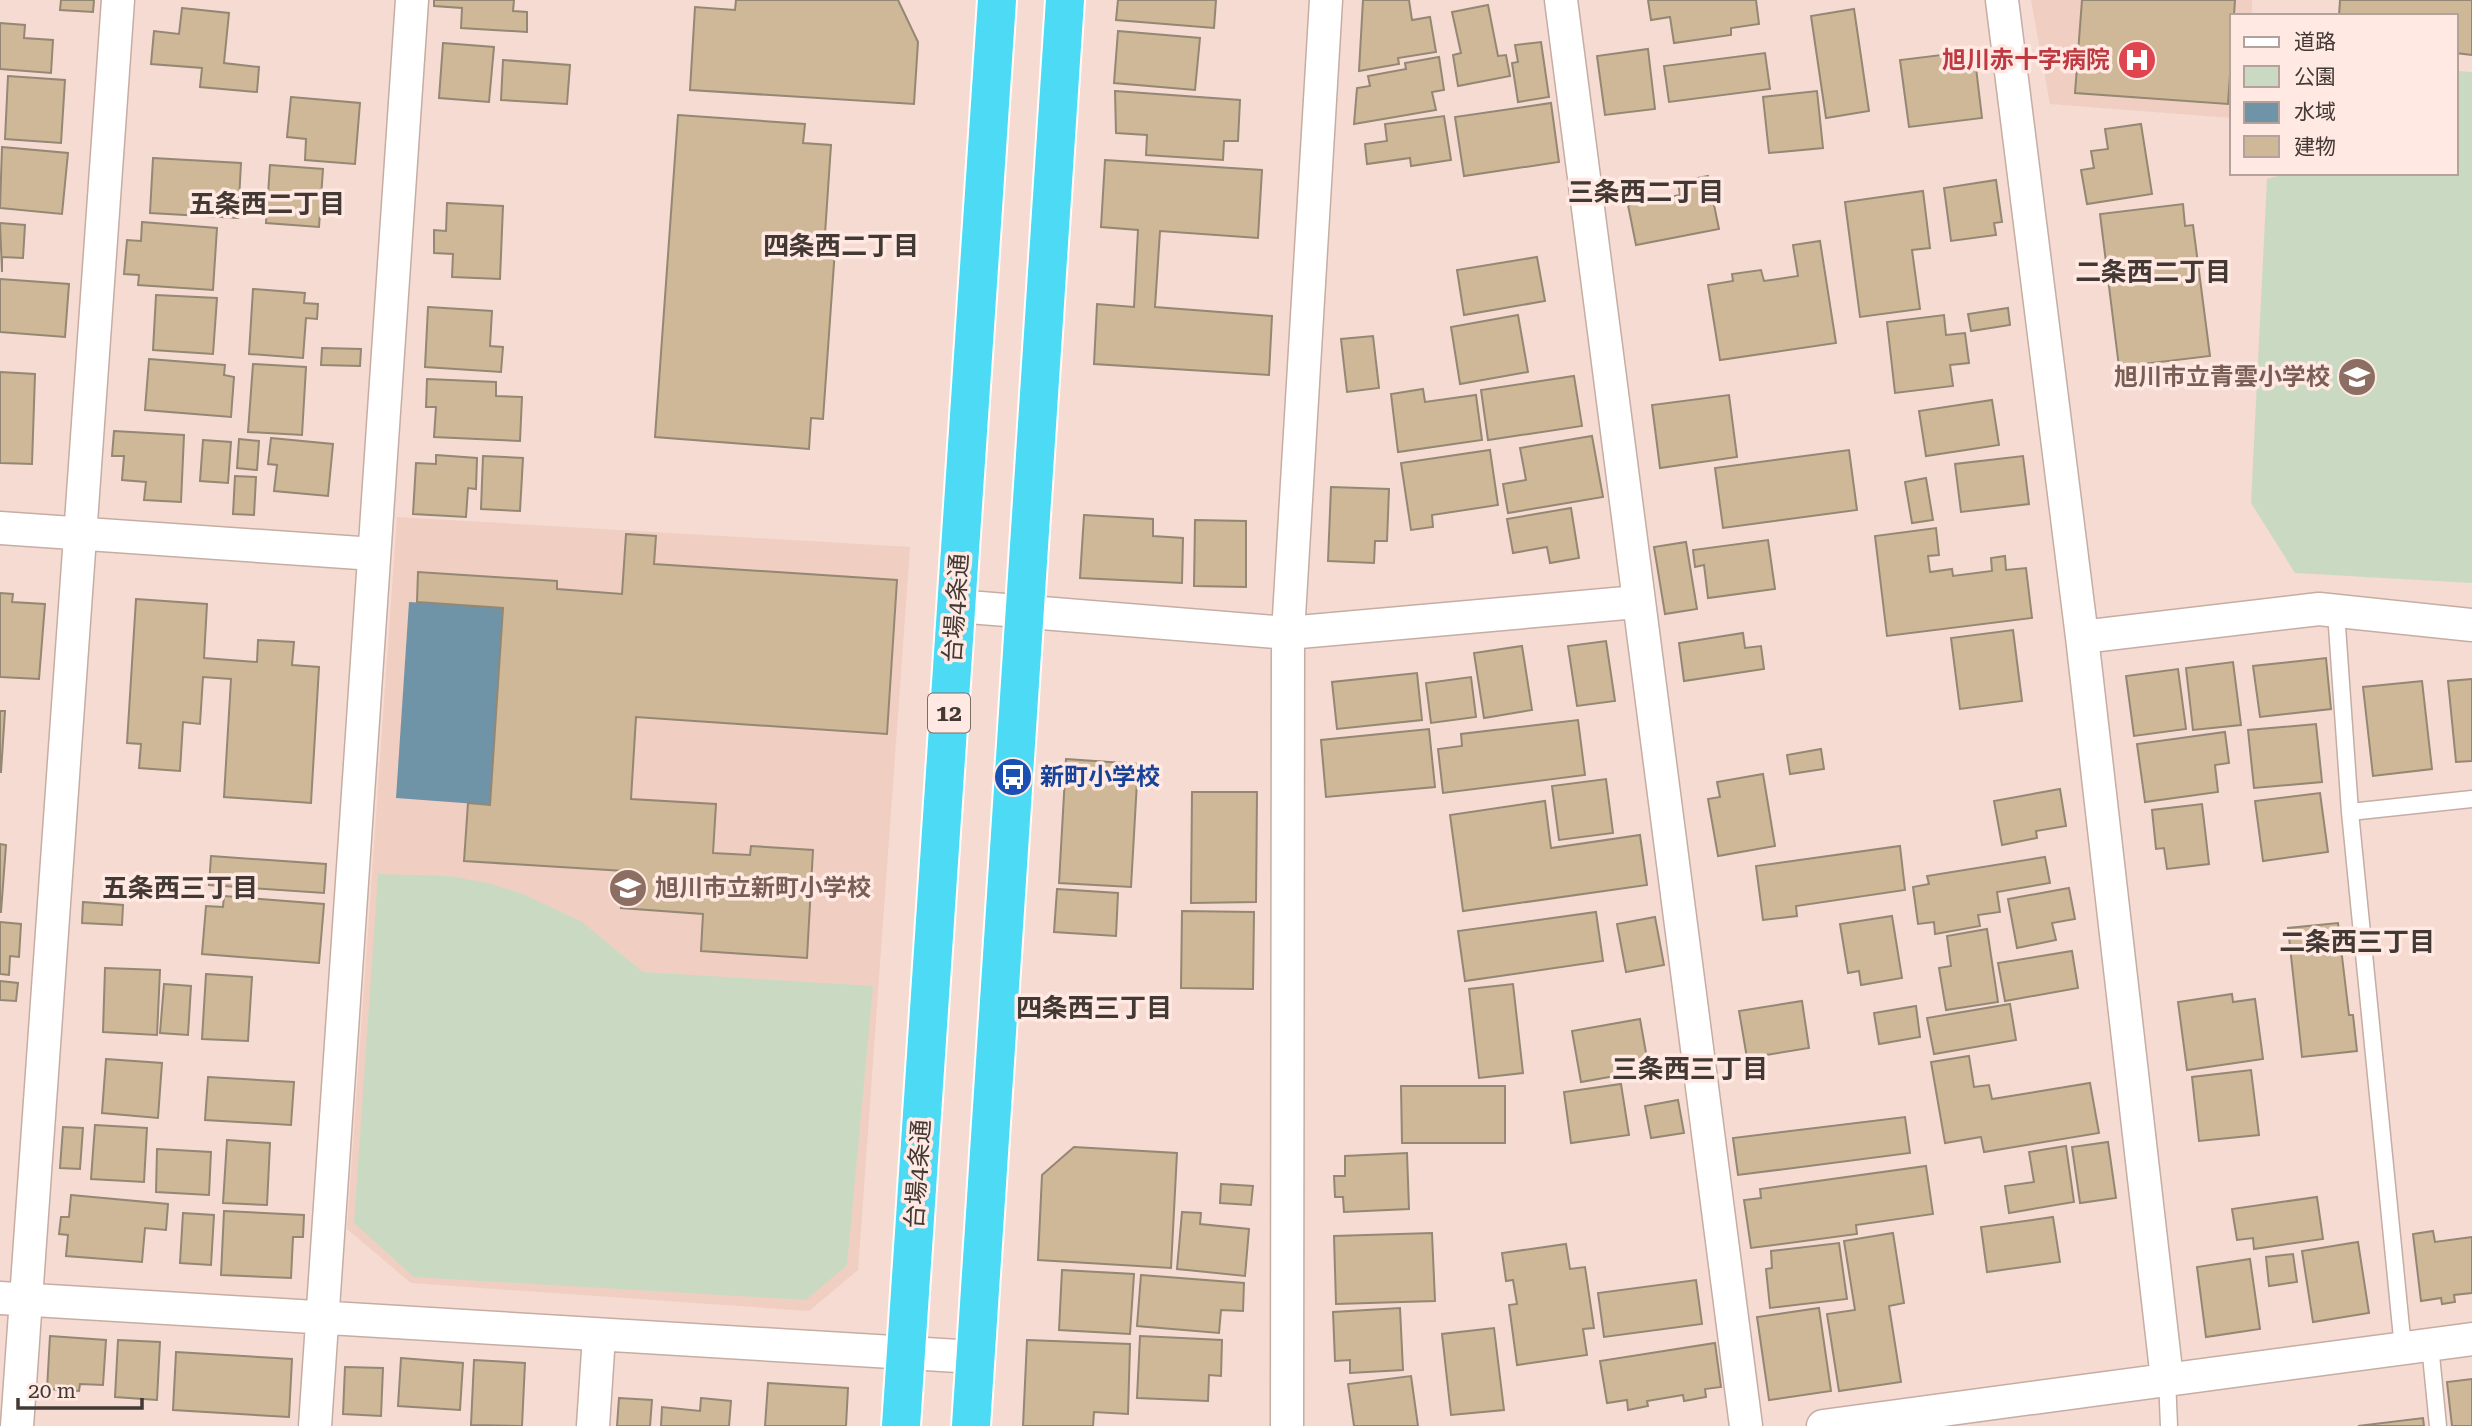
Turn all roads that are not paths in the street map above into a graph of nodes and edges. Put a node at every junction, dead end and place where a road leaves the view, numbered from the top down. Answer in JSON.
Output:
{"nodes":[{"id":1,"x":118,"y":0,"type":"edge"},
{"id":2,"x":412,"y":0,"type":"edge"},
{"id":3,"x":997,"y":0,"type":"edge"},
{"id":4,"x":1065,"y":0,"type":"edge"},
{"id":5,"x":1326,"y":0,"type":"edge"},
{"id":6,"x":1561,"y":0,"type":"edge"},
{"id":7,"x":2002,"y":0,"type":"edge"},
{"id":8,"x":0,"y":528,"type":"edge"},
{"id":9,"x":82,"y":534,"type":"junction"},
{"id":10,"x":374,"y":554,"type":"junction"},
{"id":11,"x":1637,"y":602,"type":"junction"},
{"id":12,"x":956,"y":606,"type":"junction"},
{"id":13,"x":2336,"y":612,"type":"junction"},
{"id":14,"x":1025,"y":614,"type":"junction"},
{"id":15,"x":2472,"y":625,"type":"edge"},
{"id":16,"x":1288,"y":633,"type":"junction"},
{"id":17,"x":2082,"y":637,"type":"junction"},
{"id":18,"x":2472,"y":799,"type":"edge"},
{"id":19,"x":2350,"y":813,"type":"junction"},
{"id":20,"x":13,"y":1299,"type":"edge"},
{"id":21,"x":322,"y":1319,"type":"junction"},
{"id":22,"x":599,"y":1336,"type":"junction"},
{"id":23,"x":2472,"y":1339,"type":"edge"},
{"id":24,"x":2416,"y":1347,"type":"junction"},
{"id":25,"x":906,"y":1352,"type":"junction"},
{"id":26,"x":975,"y":1357,"type":"junction"},
{"id":27,"x":2167,"y":1379,"type":"junction"},
{"id":28,"x":17,"y":1426,"type":"edge"},
{"id":29,"x":315,"y":1426,"type":"edge"},
{"id":30,"x":593,"y":1426,"type":"edge"},
{"id":31,"x":901,"y":1426,"type":"edge"},
{"id":32,"x":971,"y":1426,"type":"edge"},
{"id":33,"x":1287,"y":1426,"type":"edge"},
{"id":34,"x":1746,"y":1426,"type":"edge"},
{"id":35,"x":1823,"y":1426,"type":"edge"},
{"id":36,"x":2169,"y":1426,"type":"edge"},
{"id":37,"x":2438,"y":1426,"type":"edge"}],
"edges":[{"from":1,"to":9,"type":"street"},
{"from":2,"to":10,"type":"street"},
{"from":3,"to":12,"type":"highway","name":"台場4条通","number":"12"},
{"from":4,"to":14,"type":"highway"},
{"from":5,"to":16,"type":"street"},
{"from":6,"to":11,"type":"street"},
{"from":7,"to":17,"type":"street"},
{"from":8,"to":9,"type":"street"},
{"from":9,"to":10,"type":"street"},
{"from":9,"to":20,"type":"street"},
{"from":10,"to":21,"type":"street"},
{"from":11,"to":16,"type":"street"},
{"from":11,"to":34,"type":"street"},
{"from":12,"to":14,"type":"street"},
{"from":12,"to":25,"type":"highway","name":"台場4条通","number":"12"},
{"from":13,"to":15,"type":"street"},
{"from":13,"to":17,"type":"street"},
{"from":13,"to":19,"type":"lane"},
{"from":14,"to":16,"type":"street"},
{"from":14,"to":26,"type":"highway"},
{"from":16,"to":33,"type":"street"},
{"from":17,"to":27,"type":"street"},
{"from":18,"to":19,"type":"lane"},
{"from":19,"to":24,"type":"lane"},
{"from":20,"to":21,"type":"street"},
{"from":20,"to":28,"type":"street"},
{"from":21,"to":22,"type":"street"},
{"from":21,"to":29,"type":"street"},
{"from":22,"to":25,"type":"street"},
{"from":22,"to":30,"type":"street"},
{"from":23,"to":24,"type":"street"},
{"from":24,"to":27,"type":"street"},
{"from":24,"to":37,"type":"lane"},
{"from":25,"to":26,"type":"street"},
{"from":25,"to":31,"type":"highway","name":"台場4条通","number":"12"},
{"from":26,"to":32,"type":"highway"},
{"from":27,"to":35,"type":"street"},
{"from":27,"to":36,"type":"lane"}]}
